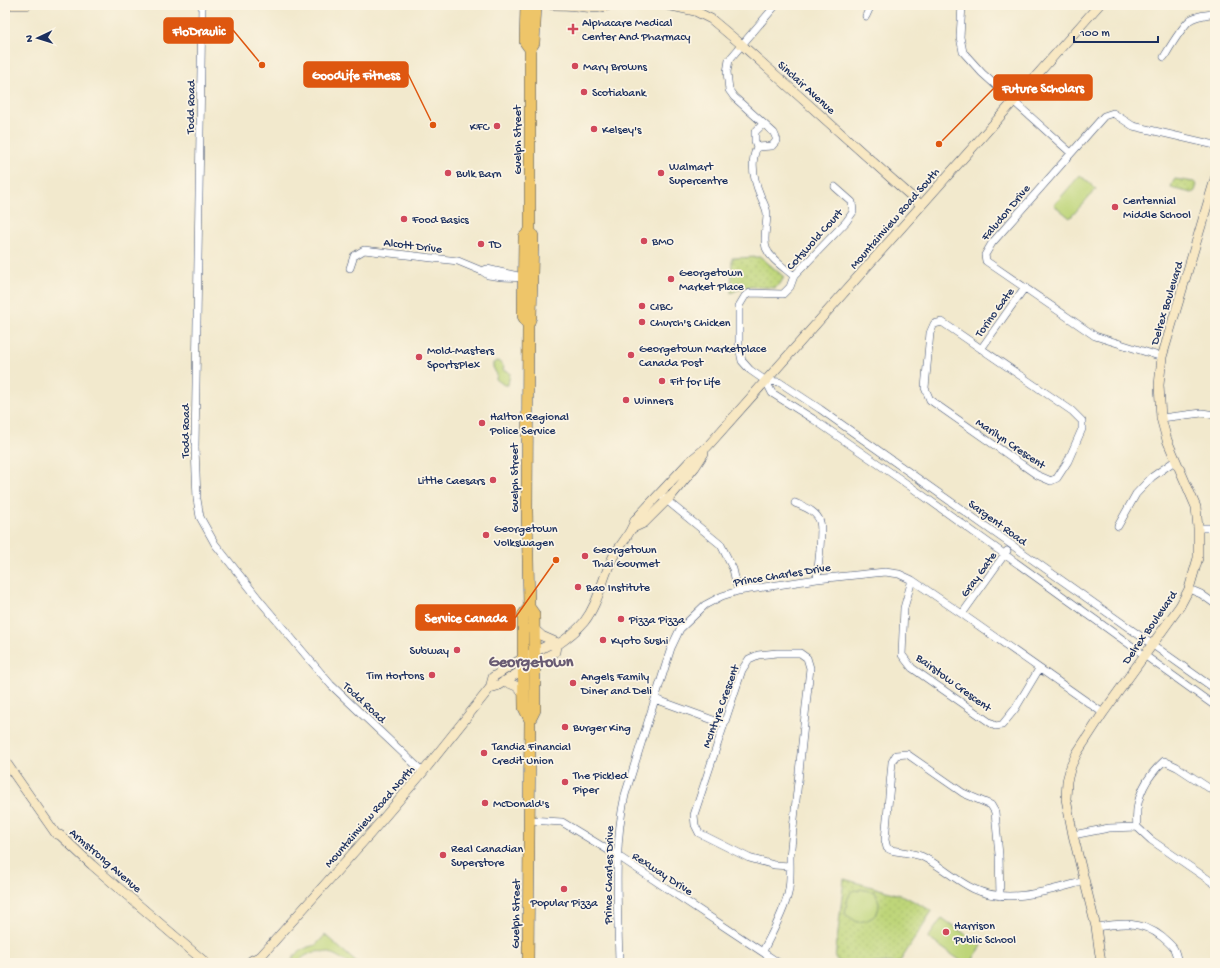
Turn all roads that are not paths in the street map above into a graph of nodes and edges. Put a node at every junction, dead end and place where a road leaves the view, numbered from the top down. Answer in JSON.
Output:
{"nodes":[{"id":1,"x":5,"y":5,"type":"edge"},
{"id":2,"x":27,"y":5,"type":"edge"},
{"id":3,"x":202,"y":5,"type":"edge"},
{"id":4,"x":526,"y":5,"type":"edge"},
{"id":5,"x":536,"y":5,"type":"edge"},
{"id":6,"x":552,"y":5,"type":"edge"},
{"id":7,"x":577,"y":5,"type":"edge"},
{"id":8,"x":610,"y":5,"type":"edge"},
{"id":9,"x":667,"y":5,"type":"edge"},
{"id":10,"x":776,"y":5,"type":"edge"},
{"id":11,"x":871,"y":5,"type":"edge"},
{"id":12,"x":962,"y":5,"type":"edge"},
{"id":13,"x":1099,"y":5,"type":"edge"},
{"id":14,"x":592,"y":6,"type":"edge"},
{"id":15,"x":1215,"y":14,"type":"edge"},
{"id":16,"x":866,"y":16,"type":"dead end"},
{"id":17,"x":742,"y":45,"type":"junction"},
{"id":18,"x":530,"y":49,"type":"junction"},
{"id":19,"x":1164,"y":57,"type":"dead end"},
{"id":20,"x":1014,"y":101,"type":"junction"},
{"id":21,"x":763,"y":124,"type":"junction"},
{"id":22,"x":1215,"y":145,"type":"edge"},
{"id":23,"x":757,"y":147,"type":"junction"},
{"id":24,"x":1071,"y":153,"type":"junction"},
{"id":25,"x":1215,"y":179,"type":"edge"},
{"id":26,"x":835,"y":187,"type":"dead end"},
{"id":27,"x":1213,"y":195,"type":"edge"},
{"id":28,"x":921,"y":205,"type":"junction"},
{"id":29,"x":350,"y":268,"type":"dead end"},
{"id":30,"x":794,"y":276,"type":"junction"},
{"id":31,"x":528,"y":278,"type":"junction"},
{"id":32,"x":1025,"y":287,"type":"junction"},
{"id":33,"x":981,"y":349,"type":"junction"},
{"id":34,"x":1162,"y":357,"type":"junction"},
{"id":35,"x":766,"y":381,"type":"junction"},
{"id":36,"x":820,"y":409,"type":"junction"},
{"id":37,"x":1215,"y":415,"type":"edge"},
{"id":38,"x":1161,"y":418,"type":"junction"},
{"id":39,"x":813,"y":419,"type":"junction"},
{"id":40,"x":707,"y":447,"type":"junction"},
{"id":41,"x":1176,"y":460,"type":"junction"},
{"id":42,"x":906,"y":470,"type":"junction"},
{"id":43,"x":900,"y":479,"type":"junction"},
{"id":44,"x":659,"y":494,"type":"junction"},
{"id":45,"x":667,"y":500,"type":"junction"},
{"id":46,"x":795,"y":503,"type":"dead end"},
{"id":47,"x":1118,"y":526,"type":"dead end"},
{"id":48,"x":633,"y":528,"type":"junction"},
{"id":49,"x":1198,"y":528,"type":"junction"},
{"id":50,"x":1215,"y":528,"type":"edge"},
{"id":51,"x":1011,"y":546,"type":"junction"},
{"id":52,"x":1005,"y":554,"type":"junction"},
{"id":53,"x":817,"y":579,"type":"junction"},
{"id":54,"x":912,"y":580,"type":"junction"},
{"id":55,"x":1189,"y":589,"type":"junction"},
{"id":56,"x":738,"y":591,"type":"junction"},
{"id":57,"x":1077,"y":592,"type":"junction"},
{"id":58,"x":1071,"y":602,"type":"junction"},
{"id":59,"x":1215,"y":604,"type":"edge"},
{"id":60,"x":529,"y":607,"type":"junction"},
{"id":61,"x":962,"y":614,"type":"junction"},
{"id":62,"x":534,"y":629,"type":"junction"},
{"id":63,"x":558,"y":645,"type":"junction"},
{"id":64,"x":1153,"y":645,"type":"junction"},
{"id":65,"x":534,"y":652,"type":"junction"},
{"id":66,"x":1145,"y":655,"type":"junction"},
{"id":67,"x":523,"y":663,"type":"junction"},
{"id":68,"x":534,"y":663,"type":"junction"},
{"id":69,"x":1039,"y":669,"type":"junction"},
{"id":70,"x":504,"y":681,"type":"junction"},
{"id":71,"x":490,"y":688,"type":"junction"},
{"id":72,"x":1215,"y":689,"type":"edge"},
{"id":73,"x":524,"y":693,"type":"junction"},
{"id":74,"x":654,"y":699,"type":"junction"},
{"id":75,"x":1215,"y":706,"type":"edge"},
{"id":76,"x":1103,"y":713,"type":"junction"},
{"id":77,"x":530,"y":720,"type":"junction"},
{"id":78,"x":724,"y":724,"type":"junction"},
{"id":79,"x":5,"y":761,"type":"edge"},
{"id":80,"x":423,"y":772,"type":"junction"},
{"id":81,"x":1215,"y":792,"type":"edge"},
{"id":82,"x":529,"y":820,"type":"junction"},
{"id":83,"x":1137,"y":827,"type":"junction"},
{"id":84,"x":1073,"y":835,"type":"junction"},
{"id":85,"x":618,"y":856,"type":"junction"},
{"id":86,"x":790,"y":866,"type":"junction"},
{"id":87,"x":1085,"y":882,"type":"junction"},
{"id":88,"x":1215,"y":884,"type":"edge"},
{"id":89,"x":1000,"y":896,"type":"junction"},
{"id":90,"x":1096,"y":927,"type":"junction"},
{"id":91,"x":762,"y":951,"type":"junction"},
{"id":92,"x":260,"y":959,"type":"edge"},
{"id":93,"x":206,"y":963,"type":"edge"},
{"id":94,"x":249,"y":963,"type":"edge"},
{"id":95,"x":528,"y":963,"type":"edge"},
{"id":96,"x":619,"y":963,"type":"edge"},
{"id":97,"x":779,"y":963,"type":"edge"},
{"id":98,"x":1101,"y":963,"type":"edge"},
{"id":99,"x":1178,"y":963,"type":"edge"}],
"edges":[{"from":1,"to":2,"type":"main road"},
{"from":3,"to":80,"type":"street","name":"Todd Road"},
{"from":4,"to":18,"type":"main road","name":"Guelph Street"},
{"from":5,"to":18,"type":"main road","name":"Guelph Street"},
{"from":6,"to":7,"type":"main road"},
{"from":7,"to":14,"type":"main road"},
{"from":8,"to":14,"type":"main road"},
{"from":9,"to":17,"type":"main road","name":"Sinclair Avenue"},
{"from":10,"to":17,"type":"street"},
{"from":11,"to":16,"type":"street"},
{"from":12,"to":20,"type":"street"},
{"from":13,"to":20,"type":"main road","name":"Mountainview Road South"},
{"from":15,"to":19,"type":"street"},
{"from":17,"to":21,"type":"street"},
{"from":17,"to":28,"type":"main road","name":"Sinclair Avenue"},
{"from":18,"to":31,"type":"main road","name":"Guelph Street"},
{"from":20,"to":24,"type":"street"},
{"from":20,"to":28,"type":"main road","name":"Mountainview Road South"},
{"from":21,"to":23,"type":"street"},
{"from":21,"to":23,"type":"street"},
{"from":22,"to":24,"type":"street","name":"Faludon Drive"},
{"from":23,"to":30,"type":"street"},
{"from":24,"to":32,"type":"street","name":"Faludon Drive"},
{"from":25,"to":27,"type":"main road","name":"Delrex Boulevard"},
{"from":26,"to":30,"type":"street","name":"Cotswold Court"},
{"from":27,"to":34,"type":"main road","name":"Delrex Boulevard"},
{"from":28,"to":35,"type":"main road","name":"Mountainview Road South"},
{"from":29,"to":31,"type":"street","name":"Alcott Drive"},
{"from":30,"to":35,"type":"street","name":"Cotswold Court"},
{"from":31,"to":60,"type":"main road","name":"Guelph Street"},
{"from":32,"to":33,"type":"street","name":"Torino Gate"},
{"from":32,"to":34,"type":"street","name":"Faludon Drive"},
{"from":33,"to":33,"type":"street","name":"Marilyn Crescent"},
{"from":34,"to":38,"type":"main road","name":"Delrex Boulevard"},
{"from":35,"to":36,"type":"street","name":"Sargent Road"},
{"from":35,"to":39,"type":"street","name":"Sargent Road"},
{"from":35,"to":40,"type":"main road","name":"Mountainview Road South"},
{"from":36,"to":39,"type":"street"},
{"from":36,"to":42,"type":"street","name":"Sargent Road"},
{"from":37,"to":38,"type":"street"},
{"from":38,"to":41,"type":"main road","name":"Delrex Boulevard"},
{"from":39,"to":43,"type":"street","name":"Sargent Road"},
{"from":40,"to":44,"type":"main road","name":"Mountainview Road South"},
{"from":40,"to":45,"type":"main road","name":"Mountainview Road South"},
{"from":41,"to":47,"type":"street"},
{"from":41,"to":49,"type":"main road","name":"Delrex Boulevard"},
{"from":42,"to":43,"type":"street"},
{"from":42,"to":51,"type":"street","name":"Sargent Road"},
{"from":43,"to":52,"type":"street","name":"Sargent Road"},
{"from":44,"to":45,"type":"street"},
{"from":44,"to":48,"type":"main road","name":"Mountainview Road South"},
{"from":45,"to":48,"type":"main road","name":"Mountainview Road South"},
{"from":45,"to":56,"type":"street"},
{"from":46,"to":53,"type":"street"},
{"from":48,"to":63,"type":"main road","name":"Mountainview Road South"},
{"from":49,"to":50,"type":"street"},
{"from":49,"to":55,"type":"main road","name":"Delrex Boulevard"},
{"from":51,"to":52,"type":"street","name":"Gray Gate"},
{"from":51,"to":57,"type":"street","name":"Sargent Road"},
{"from":52,"to":58,"type":"street","name":"Sargent Road"},
{"from":52,"to":61,"type":"street","name":"Gray Gate"},
{"from":53,"to":54,"type":"street","name":"Prince Charles Drive"},
{"from":53,"to":56,"type":"street","name":"Prince Charles Drive"},
{"from":54,"to":61,"type":"street","name":"Prince Charles Drive"},
{"from":54,"to":69,"type":"street","name":"Bairstow Crescent"},
{"from":55,"to":59,"type":"street"},
{"from":55,"to":64,"type":"main road","name":"Delrex Boulevard"},
{"from":56,"to":74,"type":"street","name":"Prince Charles Drive"},
{"from":57,"to":58,"type":"street"},
{"from":57,"to":64,"type":"street","name":"Sargent Road"},
{"from":58,"to":66,"type":"street","name":"Sargent Road"},
{"from":60,"to":62,"type":"main road","name":"Guelph Street"},
{"from":60,"to":67,"type":"main road","name":"Guelph Street"},
{"from":61,"to":69,"type":"street","name":"Prince Charles Drive"},
{"from":62,"to":63,"type":"main road"},
{"from":62,"to":65,"type":"main road","name":"Guelph Street"},
{"from":63,"to":65,"type":"main road","name":"Mountainview Road South"},
{"from":63,"to":68,"type":"main road","name":"Mountainview Road South"},
{"from":64,"to":66,"type":"main road","name":"Delrex Boulevard"},
{"from":64,"to":72,"type":"street","name":"Sargent Road"},
{"from":65,"to":67,"type":"main road","name":"Mountainview Road South"},
{"from":65,"to":68,"type":"main road","name":"Guelph Street"},
{"from":66,"to":75,"type":"street","name":"Sargent Road"},
{"from":66,"to":76,"type":"main road","name":"Delrex Boulevard"},
{"from":67,"to":68,"type":"main road"},
{"from":67,"to":70,"type":"main road","name":"Mountainview Road North"},
{"from":67,"to":71,"type":"main road","name":"Mountainview Road North"},
{"from":67,"to":73,"type":"main road","name":"Guelph Street"},
{"from":68,"to":77,"type":"main road","name":"Guelph Street"},
{"from":69,"to":76,"type":"street","name":"Prince Charles Drive"},
{"from":70,"to":71,"type":"main road","name":"Mountainview Road North"},
{"from":70,"to":73,"type":"main road"},
{"from":71,"to":80,"type":"main road","name":"Mountainview Road North"},
{"from":73,"to":77,"type":"main road","name":"Guelph Street"},
{"from":74,"to":78,"type":"street"},
{"from":74,"to":85,"type":"street","name":"Prince Charles Drive"},
{"from":76,"to":84,"type":"main road","name":"Delrex Boulevard"},
{"from":77,"to":82,"type":"main road","name":"Guelph Street"},
{"from":78,"to":86,"type":"street","name":"McIntyre Crescent"},
{"from":78,"to":86,"type":"street","name":"McIntyre Crescent"},
{"from":79,"to":93,"type":"main road","name":"Armstrong Avenue"},
{"from":80,"to":92,"type":"main road","name":"Mountainview Road North"},
{"from":81,"to":83,"type":"street"},
{"from":82,"to":85,"type":"street","name":"Rexway Drive"},
{"from":82,"to":95,"type":"main road","name":"Guelph Street"},
{"from":83,"to":84,"type":"street"},
{"from":83,"to":88,"type":"street"},
{"from":84,"to":87,"type":"main road","name":"Delrex Boulevard"},
{"from":85,"to":91,"type":"street","name":"Rexway Drive"},
{"from":85,"to":96,"type":"street","name":"Prince Charles Drive"},
{"from":86,"to":91,"type":"street","name":"McIntyre Crescent"},
{"from":87,"to":89,"type":"street"},
{"from":87,"to":90,"type":"main road","name":"Delrex Boulevard"},
{"from":89,"to":89,"type":"street"},
{"from":90,"to":98,"type":"main road","name":"Delrex Boulevard"},
{"from":90,"to":99,"type":"street"},
{"from":91,"to":97,"type":"street","name":"Rexway Drive"},
{"from":92,"to":94,"type":"main road","name":"Mountainview Road North"}]}
